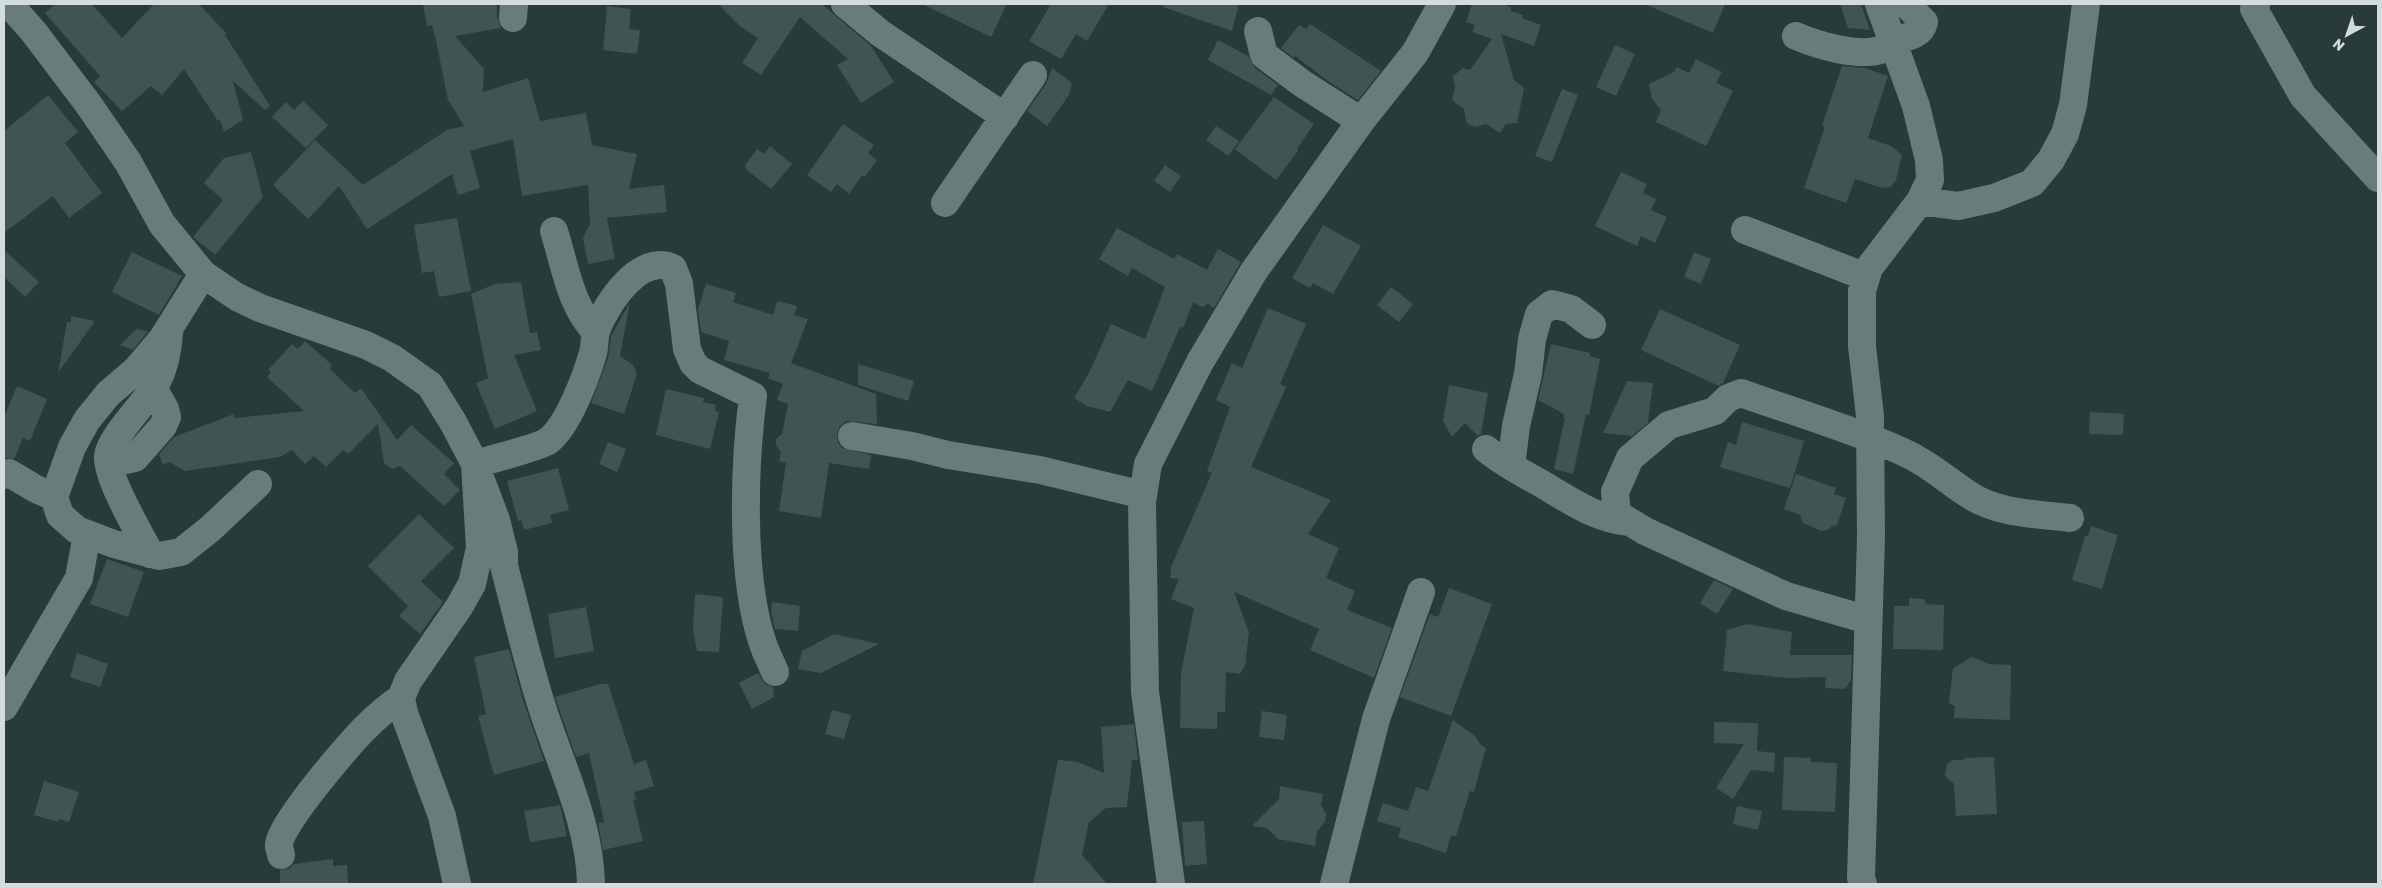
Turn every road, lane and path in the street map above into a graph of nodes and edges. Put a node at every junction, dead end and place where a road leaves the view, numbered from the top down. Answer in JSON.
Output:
{"nodes":[{"id":1,"x":9,"y":4,"type":"edge"},
{"id":2,"x":845,"y":4,"type":"edge"},
{"id":3,"x":1442,"y":4,"type":"edge"},
{"id":4,"x":1879,"y":4,"type":"edge"},
{"id":5,"x":1906,"y":4,"type":"edge"},
{"id":6,"x":2086,"y":4,"type":"edge"},
{"id":7,"x":2256,"y":4,"type":"edge"},
{"id":8,"x":1258,"y":31,"type":"dead end"},
{"id":9,"x":1796,"y":36,"type":"dead end"},
{"id":10,"x":1892,"y":41,"type":"junction"},
{"id":11,"x":1033,"y":75,"type":"dead end"},
{"id":12,"x":1005,"y":116,"type":"junction"},
{"id":13,"x":1360,"y":121,"type":"junction"},
{"id":14,"x":2378,"y":178,"type":"edge"},
{"id":15,"x":1920,"y":201,"type":"junction"},
{"id":16,"x":945,"y":203,"type":"dead end"},
{"id":17,"x":1745,"y":230,"type":"dead end"},
{"id":18,"x":554,"y":231,"type":"dead end"},
{"id":19,"x":203,"y":274,"type":"junction"},
{"id":20,"x":1866,"y":277,"type":"junction"},
{"id":21,"x":1592,"y":325,"type":"dead end"},
{"id":22,"x":170,"y":326,"type":"junction"},
{"id":23,"x":596,"y":332,"type":"junction"},
{"id":24,"x":852,"y":436,"type":"dead end"},
{"id":25,"x":1870,"y":438,"type":"junction"},
{"id":26,"x":1486,"y":449,"type":"dead end"},
{"id":27,"x":475,"y":464,"type":"junction"},
{"id":28,"x":1511,"y":466,"type":"junction"},
{"id":29,"x":4,"y":476,"type":"edge"},
{"id":30,"x":258,"y":484,"type":"dead end"},
{"id":31,"x":1143,"y":495,"type":"junction"},
{"id":32,"x":54,"y":497,"type":"junction"},
{"id":33,"x":2070,"y":518,"type":"dead end"},
{"id":34,"x":1629,"y":522,"type":"junction"},
{"id":35,"x":87,"y":534,"type":"junction"},
{"id":36,"x":150,"y":554,"type":"junction"},
{"id":37,"x":1421,"y":592,"type":"dead end"},
{"id":38,"x":1868,"y":620,"type":"junction"},
{"id":39,"x":775,"y":672,"type":"dead end"},
{"id":40,"x":401,"y":698,"type":"junction"},
{"id":41,"x":4,"y":707,"type":"edge"},
{"id":42,"x":282,"y":855,"type":"dead end"},
{"id":43,"x":457,"y":884,"type":"edge"},
{"id":44,"x":591,"y":884,"type":"edge"},
{"id":45,"x":1171,"y":884,"type":"edge"},
{"id":46,"x":1334,"y":884,"type":"edge"},
{"id":47,"x":1863,"y":884,"type":"edge"}],
"edges":[{"from":1,"to":19,"type":"street"},
{"from":2,"to":12,"type":"street"},
{"from":3,"to":13,"type":"street"},
{"from":4,"to":10,"type":"street"},
{"from":5,"to":10,"type":"street"},
{"from":6,"to":15,"type":"street"},
{"from":7,"to":14,"type":"street"},
{"from":8,"to":13,"type":"street"},
{"from":9,"to":10,"type":"street"},
{"from":10,"to":15,"type":"street"},
{"from":11,"to":12,"type":"street"},
{"from":12,"to":16,"type":"street"},
{"from":13,"to":31,"type":"street"},
{"from":15,"to":20,"type":"street"},
{"from":17,"to":20,"type":"street"},
{"from":18,"to":23,"type":"street"},
{"from":19,"to":22,"type":"street"},
{"from":19,"to":27,"type":"street"},
{"from":20,"to":25,"type":"street"},
{"from":21,"to":28,"type":"street"},
{"from":22,"to":32,"type":"street"},
{"from":22,"to":36,"type":"street"},
{"from":23,"to":27,"type":"street"},
{"from":23,"to":39,"type":"street"},
{"from":24,"to":31,"type":"street"},
{"from":25,"to":33,"type":"street"},
{"from":25,"to":34,"type":"street"},
{"from":25,"to":38,"type":"street"},
{"from":26,"to":28,"type":"street"},
{"from":27,"to":40,"type":"street"},
{"from":27,"to":44,"type":"street"},
{"from":28,"to":34,"type":"street"},
{"from":29,"to":32,"type":"street"},
{"from":30,"to":36,"type":"street"},
{"from":31,"to":45,"type":"street"},
{"from":32,"to":35,"type":"street"},
{"from":34,"to":38,"type":"street"},
{"from":35,"to":36,"type":"street"},
{"from":35,"to":41,"type":"street"},
{"from":37,"to":46,"type":"street"},
{"from":38,"to":47,"type":"street"},
{"from":40,"to":42,"type":"street"},
{"from":40,"to":43,"type":"street"}]}
